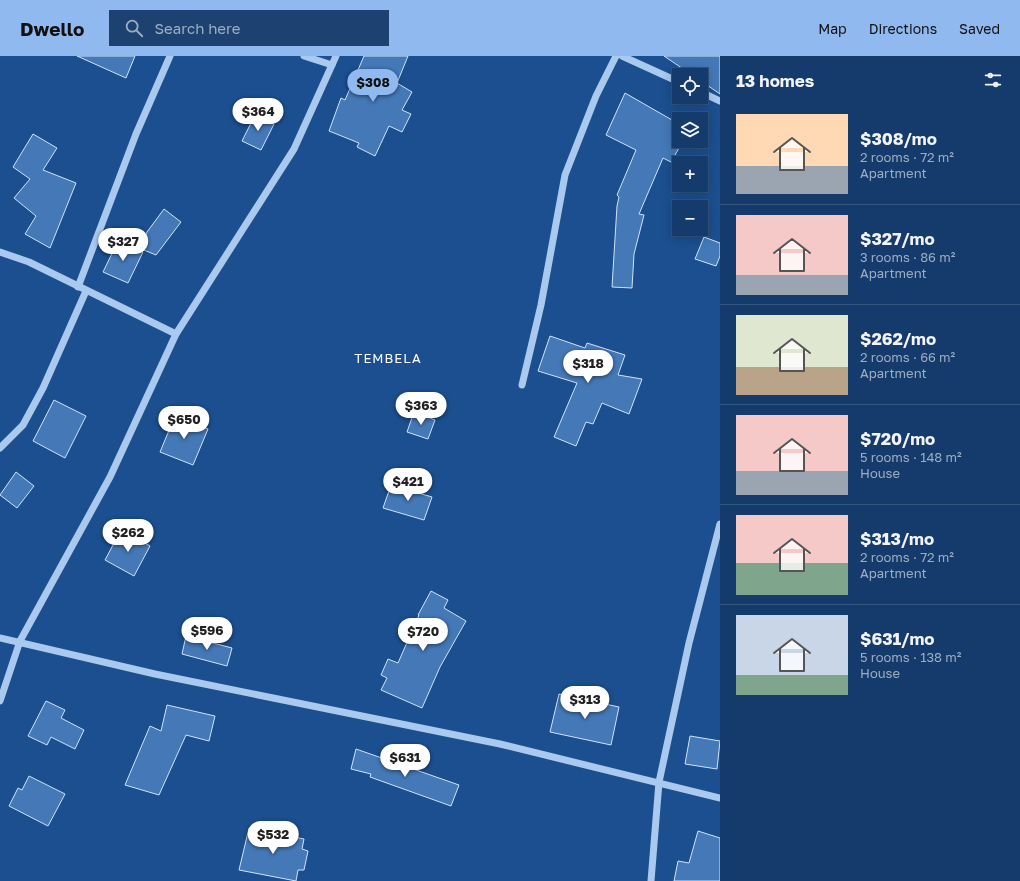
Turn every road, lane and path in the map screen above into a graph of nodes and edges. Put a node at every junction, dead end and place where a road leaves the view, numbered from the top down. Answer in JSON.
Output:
{"nodes":[{"id":1,"x":170,"y":56,"type":"edge"},
{"id":2,"x":304,"y":56,"type":"edge"},
{"id":3,"x":336,"y":56,"type":"edge"},
{"id":4,"x":616,"y":56,"type":"edge"},
{"id":5,"x":622,"y":56,"type":"edge"},
{"id":6,"x":332,"y":64,"type":"junction"},
{"id":7,"x":672,"y":79,"type":"edge"},
{"id":8,"x":708,"y":95,"type":"edge"},
{"id":9,"x":720,"y":101,"type":"edge"},
{"id":10,"x":0,"y":252,"type":"edge"},
{"id":11,"x":78,"y":287,"type":"junction"},
{"id":12,"x":86,"y":291,"type":"junction"},
{"id":13,"x":176,"y":334,"type":"junction"},
{"id":14,"x":522,"y":385,"type":"dead end"},
{"id":15,"x":0,"y":448,"type":"edge"},
{"id":16,"x":720,"y":524,"type":"edge"},
{"id":17,"x":0,"y":638,"type":"edge"},
{"id":18,"x":20,"y":641,"type":"junction"},
{"id":19,"x":0,"y":701,"type":"edge"},
{"id":20,"x":659,"y":782,"type":"junction"},
{"id":21,"x":720,"y":798,"type":"edge"},
{"id":22,"x":651,"y":881,"type":"edge"}],
"edges":[{"from":1,"to":11,"type":"street"},
{"from":2,"to":6,"type":"street"},
{"from":3,"to":6,"type":"street"},
{"from":4,"to":14,"type":"street"},
{"from":5,"to":7,"type":"street"},
{"from":6,"to":13,"type":"street"},
{"from":8,"to":9,"type":"street"},
{"from":10,"to":11,"type":"street"},
{"from":11,"to":12,"type":"street"},
{"from":12,"to":13,"type":"street"},
{"from":12,"to":15,"type":"street"},
{"from":13,"to":18,"type":"street"},
{"from":16,"to":20,"type":"street"},
{"from":17,"to":18,"type":"street"},
{"from":18,"to":19,"type":"street"},
{"from":18,"to":20,"type":"street"},
{"from":20,"to":21,"type":"street"},
{"from":20,"to":22,"type":"street"}]}
